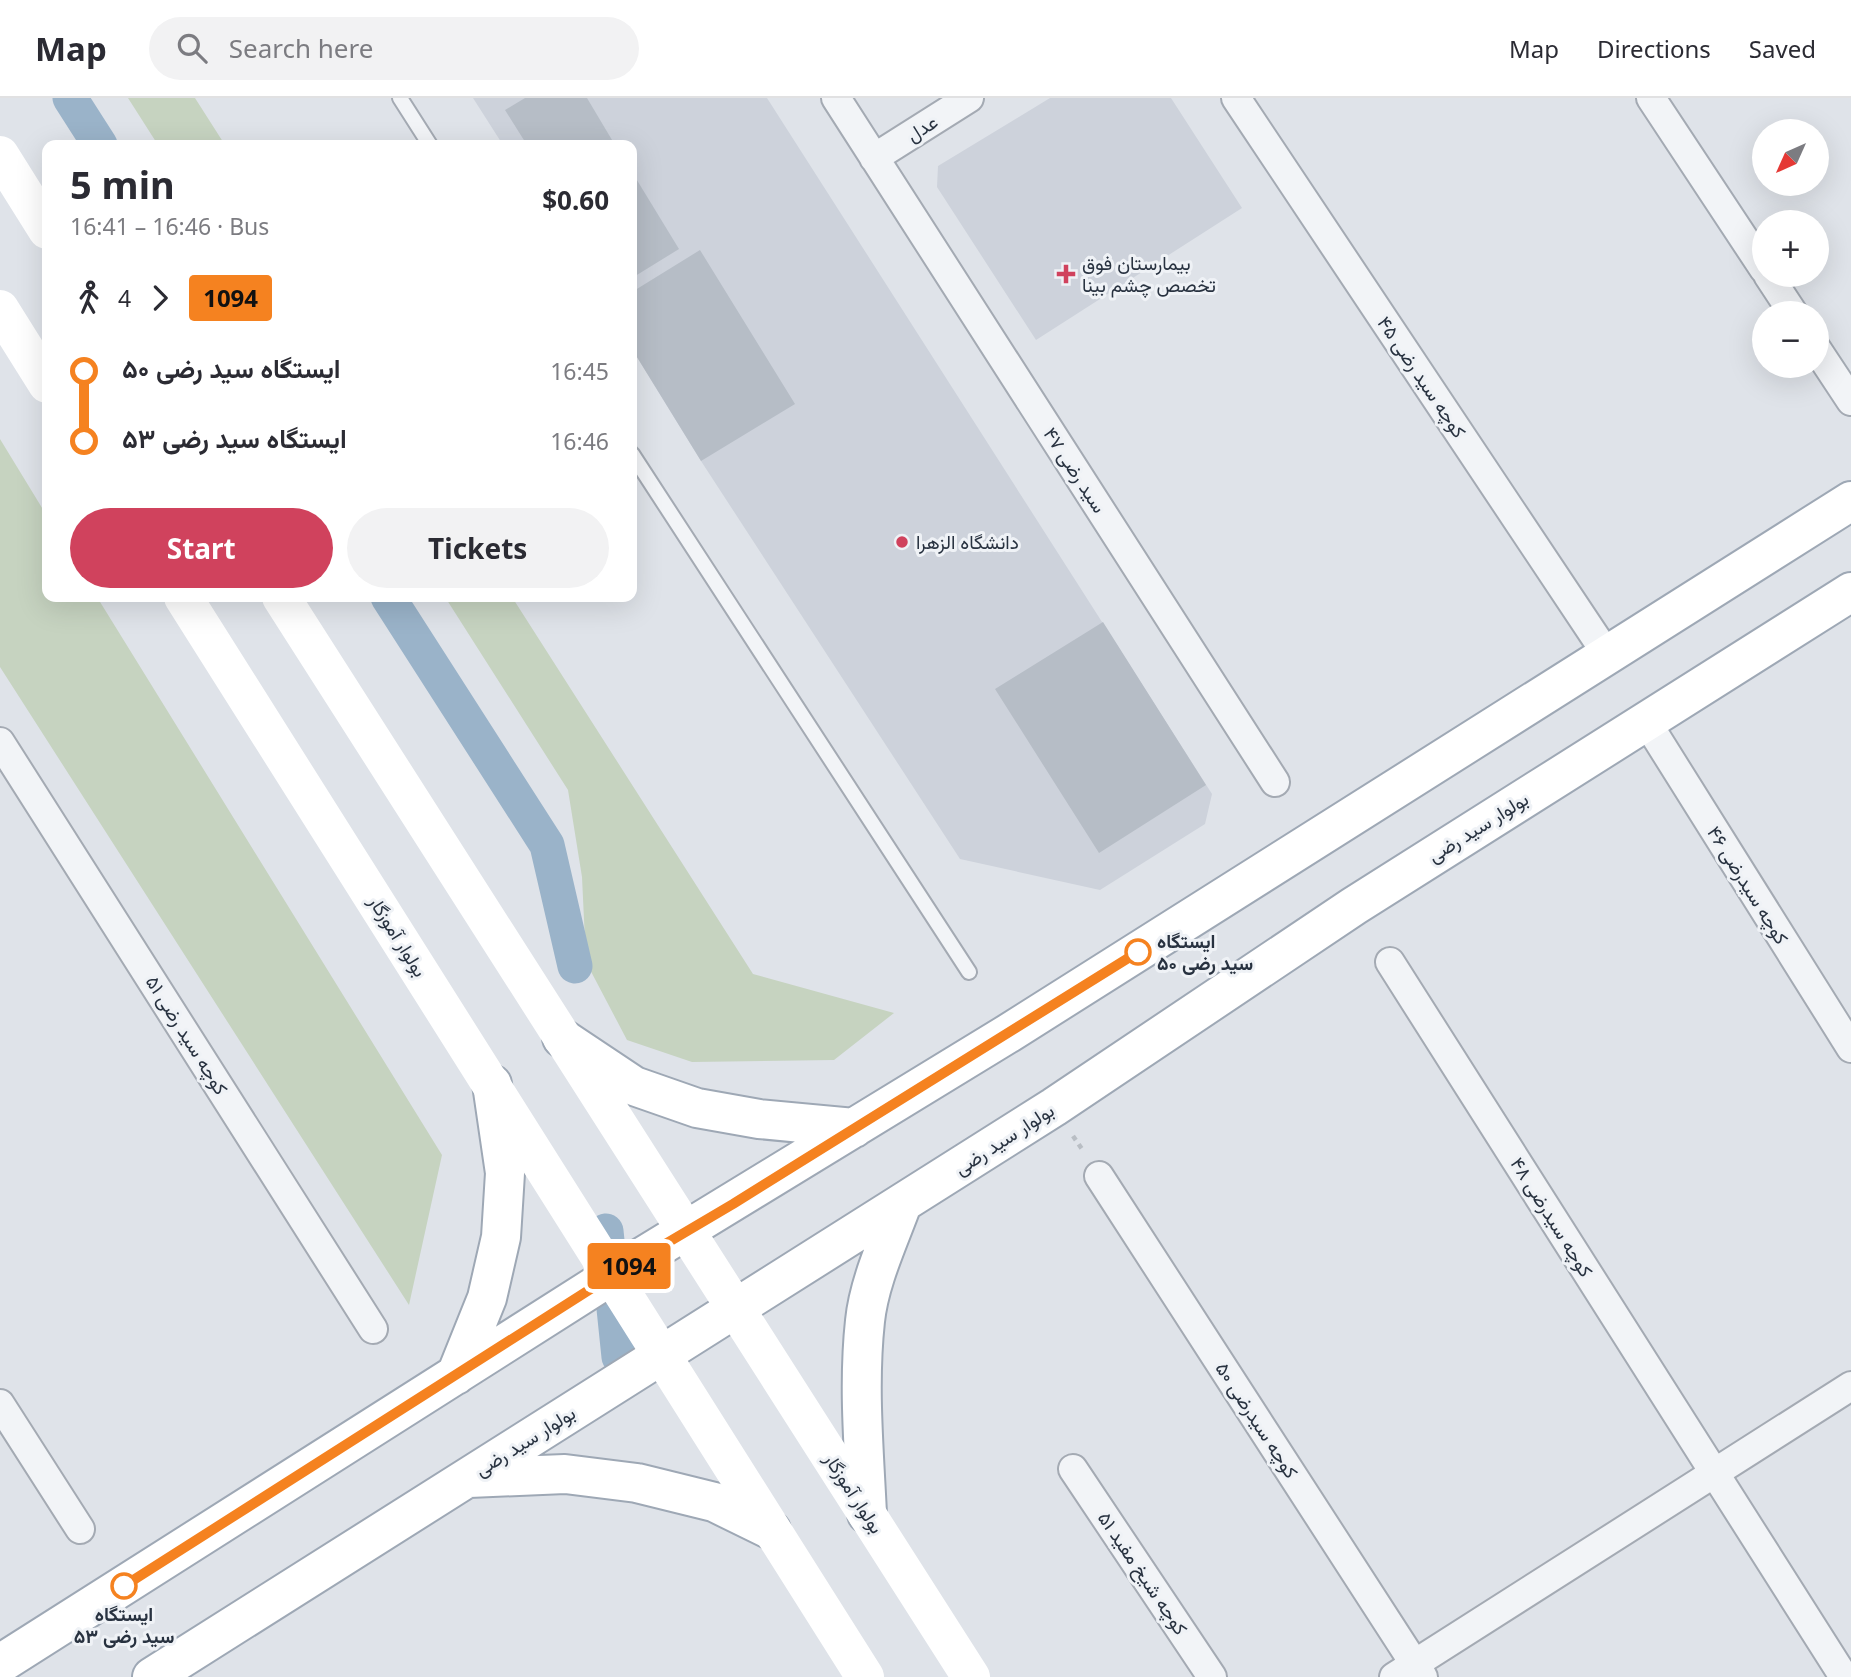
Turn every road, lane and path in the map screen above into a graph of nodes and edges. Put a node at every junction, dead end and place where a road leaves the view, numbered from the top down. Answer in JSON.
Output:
{"nodes":[{"id":1,"x":400,"y":98,"type":"edge"},
{"id":2,"x":836,"y":98,"type":"edge"},
{"id":3,"x":969,"y":98,"type":"edge"},
{"id":4,"x":1236,"y":98,"type":"edge"},
{"id":5,"x":1651,"y":98,"type":"edge"},
{"id":6,"x":427,"y":140,"type":"edge"},
{"id":7,"x":0,"y":155,"type":"edge"},
{"id":8,"x":874,"y":158,"type":"junction"},
{"id":9,"x":42,"y":222,"type":"edge"},
{"id":10,"x":1752,"y":251,"type":"edge"},
{"id":11,"x":0,"y":309,"type":"edge"},
{"id":12,"x":1829,"y":368,"type":"edge"},
{"id":13,"x":42,"y":376,"type":"edge"},
{"id":14,"x":1851,"y":401,"type":"edge"},
{"id":15,"x":637,"y":462,"type":"edge"},
{"id":16,"x":1851,"y":500,"type":"edge"},
{"id":17,"x":1851,"y":592,"type":"edge"},
{"id":18,"x":186,"y":602,"type":"edge"},
{"id":19,"x":284,"y":602,"type":"edge"},
{"id":20,"x":1608,"y":656,"type":"junction"},
{"id":21,"x":1646,"y":721,"type":"junction"},
{"id":22,"x":0,"y":742,"type":"edge"},
{"id":23,"x":1275,"y":782,"type":"dead end"},
{"id":24,"x":1390,"y":962,"type":"dead end"},
{"id":25,"x":969,"y":972,"type":"dead end"},
{"id":26,"x":562,"y":1038,"type":"junction"},
{"id":27,"x":1851,"y":1048,"type":"edge"},
{"id":28,"x":492,"y":1084,"type":"junction"},
{"id":29,"x":1054,"y":1107,"type":"junction"},
{"id":30,"x":855,"y":1128,"type":"junction"},
{"id":31,"x":1099,"y":1176,"type":"joint"},
{"id":32,"x":902,"y":1204,"type":"junction"},
{"id":33,"x":687,"y":1231,"type":"junction"},
{"id":34,"x":611,"y":1276,"type":"junction"},
{"id":35,"x":736,"y":1309,"type":"junction"},
{"id":36,"x":373,"y":1329,"type":"dead end"},
{"id":37,"x":660,"y":1357,"type":"junction"},
{"id":38,"x":456,"y":1375,"type":"junction"},
{"id":39,"x":1851,"y":1386,"type":"edge"},
{"id":40,"x":0,"y":1404,"type":"edge"},
{"id":41,"x":1073,"y":1469,"type":"dead end"},
{"id":42,"x":1714,"y":1473,"type":"junction"},
{"id":43,"x":467,"y":1478,"type":"junction"},
{"id":44,"x":867,"y":1514,"type":"junction"},
{"id":45,"x":80,"y":1529,"type":"dead end"},
{"id":46,"x":771,"y":1530,"type":"junction"},
{"id":47,"x":0,"y":1664,"type":"edge"},
{"id":48,"x":1410,"y":1673,"type":"edge"},
{"id":49,"x":152,"y":1677,"type":"edge"},
{"id":50,"x":865,"y":1677,"type":"edge"},
{"id":51,"x":971,"y":1677,"type":"edge"},
{"id":52,"x":1212,"y":1677,"type":"edge"},
{"id":53,"x":1844,"y":1677,"type":"edge"}],
"edges":[{"from":1,"to":6,"type":"lane"},
{"from":2,"to":8,"type":"street","name":"سید رضی ۴۷"},
{"from":3,"to":8,"type":"street","name":"عدل"},
{"from":4,"to":20,"type":"street","name":"کوچه سید رضی ۴۵"},
{"from":5,"to":10,"type":"street"},
{"from":7,"to":9,"type":"main road"},
{"from":8,"to":23,"type":"street","name":"سید رضی ۴۷"},
{"from":11,"to":13,"type":"main road"},
{"from":12,"to":14,"type":"street"},
{"from":15,"to":25,"type":"lane"},
{"from":16,"to":20,"type":"main road"},
{"from":17,"to":21,"type":"main road","name":"بولوار سید رضی"},
{"from":18,"to":28,"type":"main road","name":"بولوار آموزگار"},
{"from":19,"to":26,"type":"main road"},
{"from":20,"to":30,"type":"main road"},
{"from":21,"to":27,"type":"street","name":"کوچه سیدرضی ۴۶"},
{"from":21,"to":29,"type":"main road","name":"بولوار سید رضی"},
{"from":22,"to":36,"type":"street","name":"کوچه سید رضی ۵۱"},
{"from":24,"to":42,"type":"street","name":"کوچه سیدرضی ۴۸"},
{"from":26,"to":30,"type":"main road"},
{"from":26,"to":33,"type":"main road"},
{"from":28,"to":34,"type":"main road","name":"بولوار آموزگار"},
{"from":28,"to":38,"type":"main road"},
{"from":29,"to":31,"type":"path"},
{"from":29,"to":32,"type":"main road","name":"بولوار سید رضی"},
{"from":30,"to":33,"type":"main road"},
{"from":31,"to":48,"type":"street","name":"کوچه سیدرضی ۵۰"},
{"from":32,"to":35,"type":"main road","name":"بولوار سید رضی"},
{"from":32,"to":44,"type":"main road"},
{"from":33,"to":34,"type":"main road"},
{"from":33,"to":35,"type":"main road","name":"بولوار آموزگار"},
{"from":34,"to":37,"type":"main road","name":"بولوار آموزگار"},
{"from":34,"to":38,"type":"main road"},
{"from":35,"to":37,"type":"main road","name":"بولوار سید رضی"},
{"from":35,"to":44,"type":"main road","name":"بولوار آموزگار"},
{"from":37,"to":43,"type":"main road","name":"بولوار سید رضی"},
{"from":37,"to":46,"type":"main road"},
{"from":38,"to":47,"type":"main road"},
{"from":39,"to":42,"type":"street"},
{"from":40,"to":45,"type":"street"},
{"from":41,"to":52,"type":"street","name":"کوچه شیخ مفید ۵۱"},
{"from":42,"to":48,"type":"street"},
{"from":42,"to":53,"type":"street","name":"کوچه سیدرضی ۴۸"},
{"from":43,"to":46,"type":"main road"},
{"from":43,"to":49,"type":"main road","name":"بولوار سید رضی"},
{"from":44,"to":51,"type":"main road","name":"بولوار آموزگار"},
{"from":46,"to":50,"type":"main road"}]}
